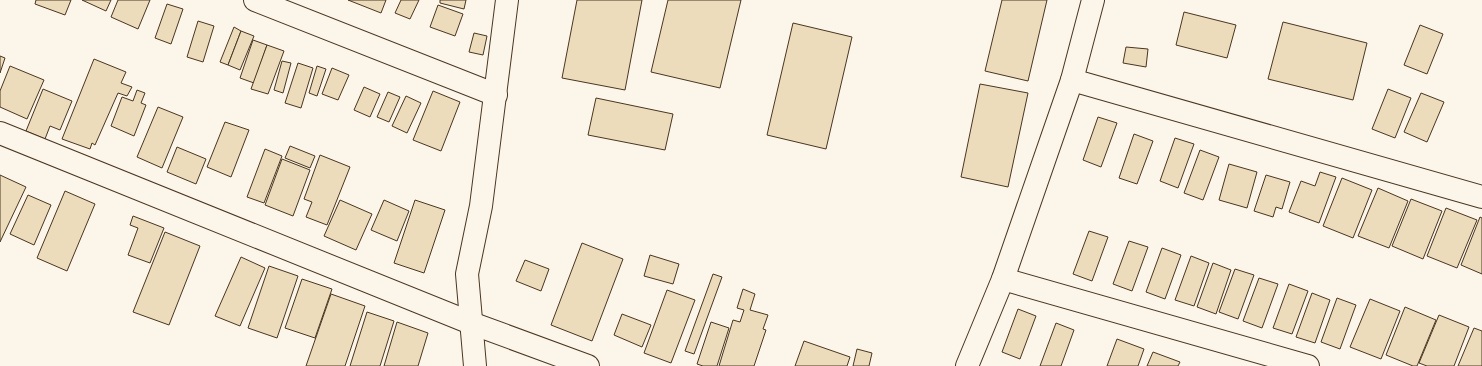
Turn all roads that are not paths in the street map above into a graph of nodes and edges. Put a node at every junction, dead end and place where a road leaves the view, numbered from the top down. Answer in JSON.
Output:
{"nodes":[{"id":1,"x":255,"y":0,"type":"edge"},
{"id":2,"x":507,"y":0,"type":"edge"},
{"id":3,"x":1093,"y":0,"type":"edge"},
{"id":4,"x":1072,"y":80,"type":"junction"},
{"id":5,"x":496,"y":95,"type":"junction"},
{"id":6,"x":0,"y":133,"type":"edge"},
{"id":7,"x":1482,"y":197,"type":"edge"},
{"id":8,"x":1003,"y":279,"type":"junction"},
{"id":9,"x":471,"y":323,"type":"junction"},
{"id":10,"x":475,"y":366,"type":"edge"},
{"id":11,"x":588,"y":366,"type":"edge"},
{"id":12,"x":967,"y":366,"type":"edge"},
{"id":13,"x":1308,"y":366,"type":"edge"}],
"edges":[{"from":1,"to":5,"type":"street"},
{"from":2,"to":5,"type":"street"},
{"from":3,"to":4,"type":"street"},
{"from":4,"to":7,"type":"street"},
{"from":4,"to":8,"type":"street"},
{"from":5,"to":9,"type":"street"},
{"from":6,"to":9,"type":"street"},
{"from":8,"to":12,"type":"street"},
{"from":8,"to":13,"type":"street"},
{"from":9,"to":10,"type":"street"},
{"from":9,"to":11,"type":"street"}]}
